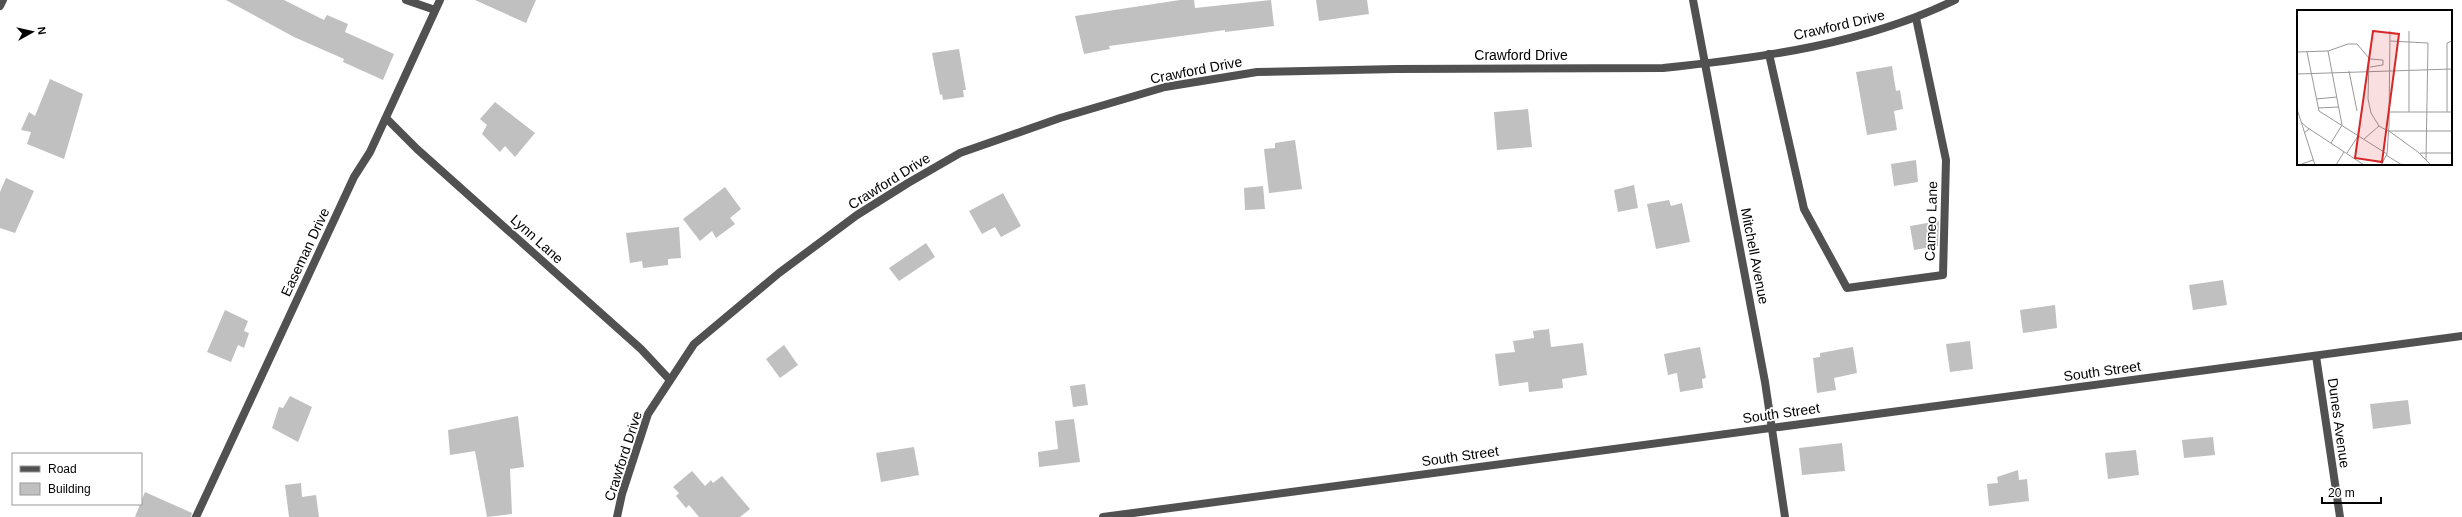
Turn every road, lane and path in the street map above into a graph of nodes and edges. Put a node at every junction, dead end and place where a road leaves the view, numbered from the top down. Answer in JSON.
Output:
{"nodes":[{"id":1,"x":3,"y":0,"type":"edge"},
{"id":2,"x":406,"y":0,"type":"edge"},
{"id":3,"x":440,"y":0,"type":"edge"},
{"id":4,"x":1693,"y":0,"type":"edge"},
{"id":5,"x":1955,"y":0,"type":"edge"},
{"id":6,"x":0,"y":6,"type":"edge"},
{"id":7,"x":435,"y":10,"type":"junction"},
{"id":8,"x":1916,"y":18,"type":"junction"},
{"id":9,"x":1769,"y":54,"type":"junction"},
{"id":10,"x":1705,"y":64,"type":"junction"},
{"id":11,"x":386,"y":118,"type":"junction"},
{"id":12,"x":2462,"y":336,"type":"edge"},
{"id":13,"x":2316,"y":356,"type":"junction"},
{"id":14,"x":669,"y":379,"type":"junction"},
{"id":15,"x":1773,"y":428,"type":"junction"},
{"id":16,"x":196,"y":517,"type":"edge"},
{"id":17,"x":617,"y":517,"type":"edge"},
{"id":18,"x":1103,"y":517,"type":"edge"},
{"id":19,"x":1785,"y":517,"type":"edge"},
{"id":20,"x":2340,"y":517,"type":"edge"}],
"edges":[{"from":1,"to":6,"type":"street"},
{"from":2,"to":7,"type":"street"},
{"from":3,"to":7,"type":"street","name":"Easeman Drive"},
{"from":4,"to":10,"type":"street","name":"Mitchell Avenue"},
{"from":5,"to":8,"type":"street","name":"Crawford Drive"},
{"from":7,"to":11,"type":"street","name":"Easeman Drive"},
{"from":8,"to":9,"type":"street","name":"Crawford Drive"},
{"from":8,"to":9,"type":"street","name":"Cameo Lane"},
{"from":9,"to":10,"type":"street","name":"Crawford Drive"},
{"from":10,"to":14,"type":"street","name":"Crawford Drive"},
{"from":10,"to":15,"type":"street","name":"Mitchell Avenue"},
{"from":11,"to":14,"type":"street","name":"Lynn Lane"},
{"from":11,"to":16,"type":"street","name":"Easeman Drive"},
{"from":12,"to":13,"type":"street","name":"South Street"},
{"from":13,"to":15,"type":"street","name":"South Street"},
{"from":13,"to":20,"type":"street","name":"Dunes Avenue"},
{"from":14,"to":17,"type":"street","name":"Crawford Drive"},
{"from":15,"to":18,"type":"street","name":"South Street"},
{"from":15,"to":19,"type":"street","name":"Mitchell Avenue"}]}
